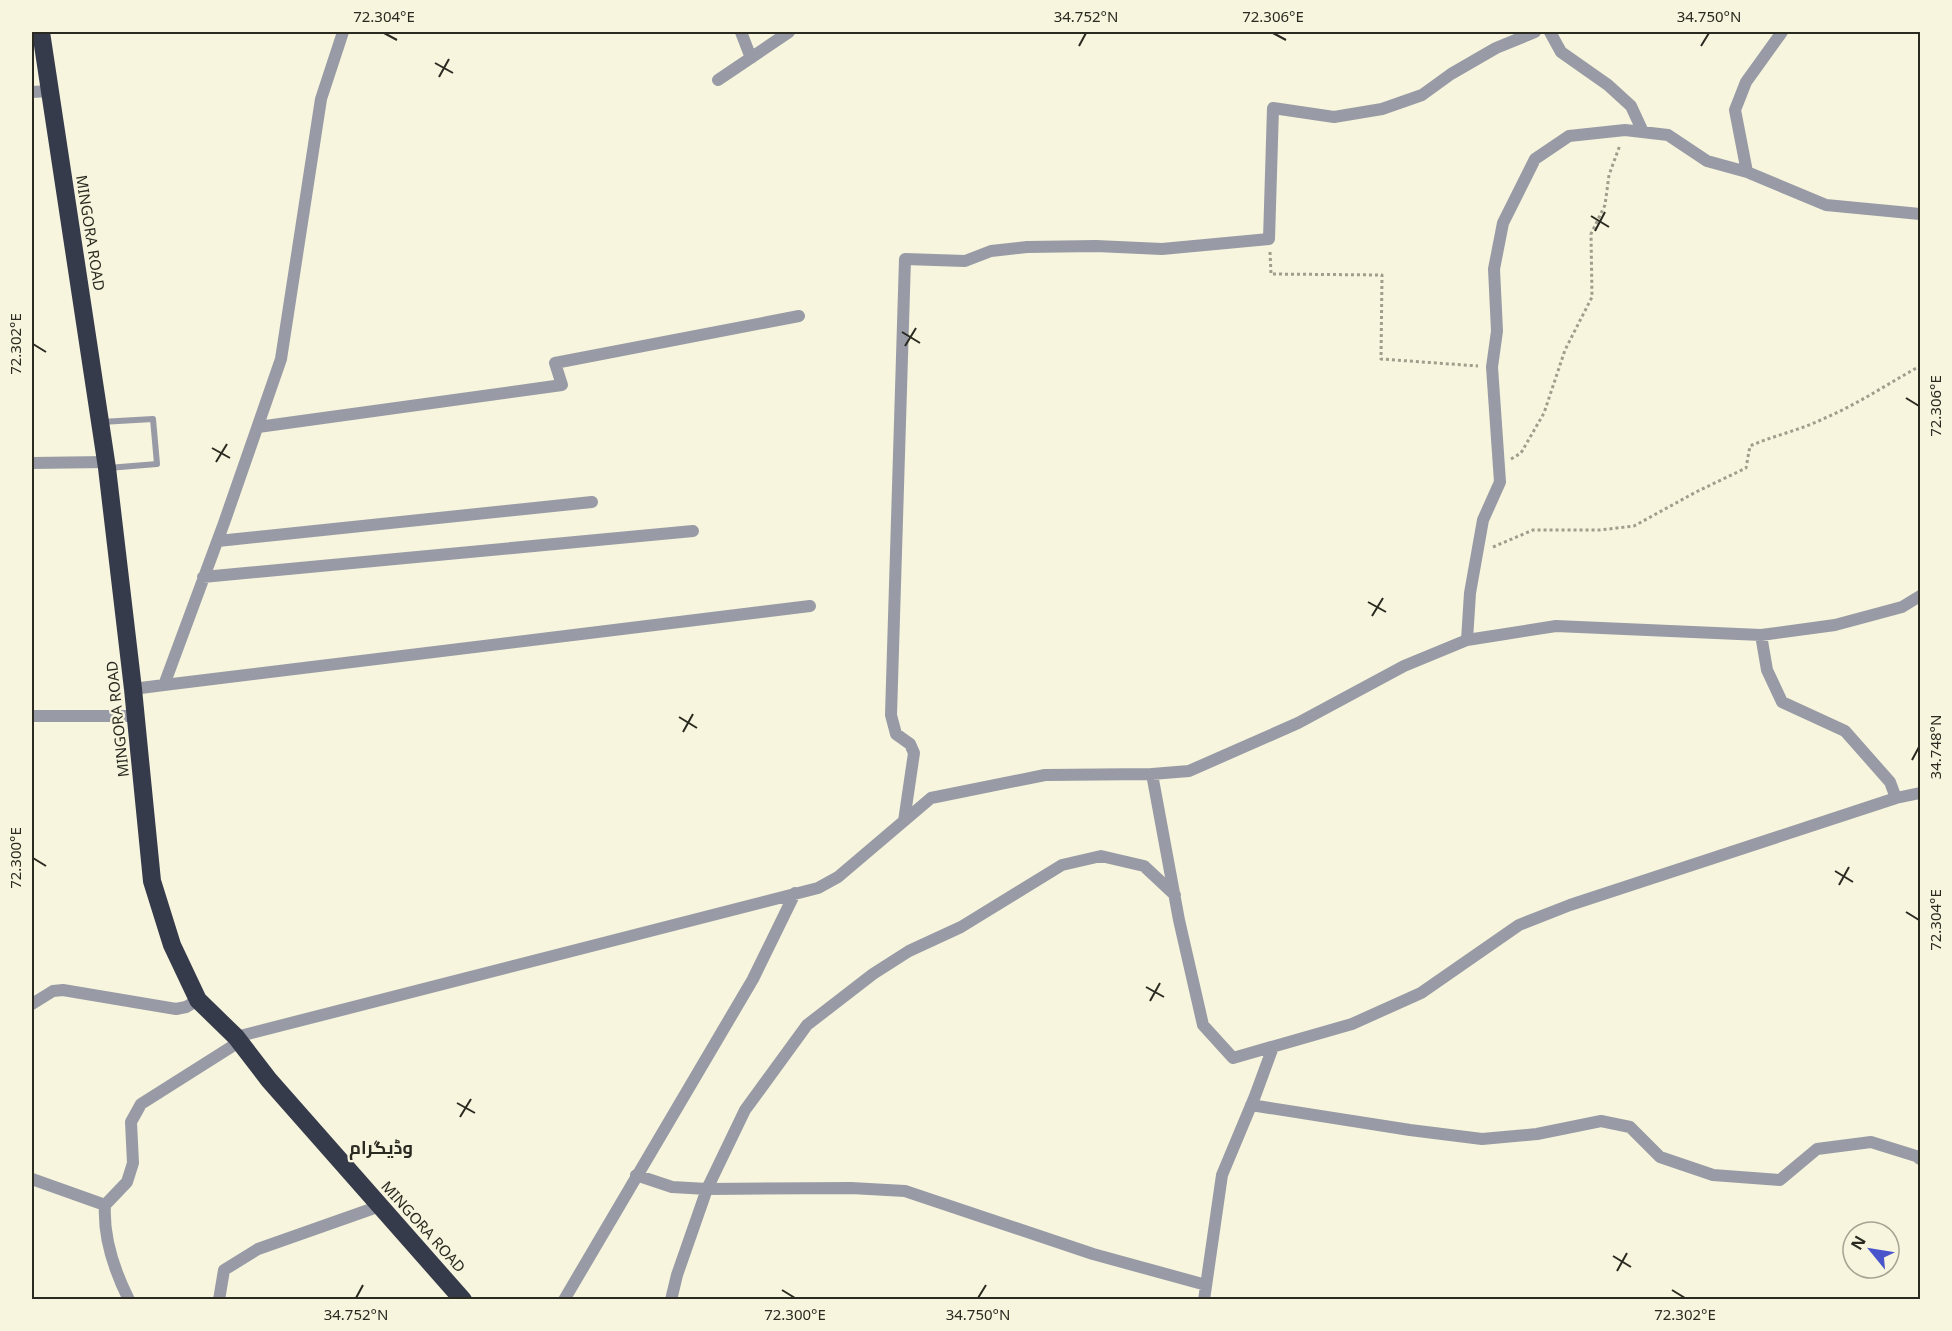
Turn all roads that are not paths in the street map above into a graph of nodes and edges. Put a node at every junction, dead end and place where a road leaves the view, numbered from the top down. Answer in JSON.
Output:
{"nodes":[{"id":1,"x":41,"y":32,"type":"edge"},
{"id":2,"x":343,"y":32,"type":"edge"},
{"id":3,"x":741,"y":32,"type":"edge"},
{"id":4,"x":789,"y":32,"type":"edge"},
{"id":5,"x":1535,"y":32,"type":"edge"},
{"id":6,"x":1550,"y":32,"type":"edge"},
{"id":7,"x":1782,"y":32,"type":"edge"},
{"id":8,"x":751,"y":58,"type":"junction"},
{"id":9,"x":718,"y":80,"type":"dead end"},
{"id":10,"x":50,"y":91,"type":"junction"},
{"id":11,"x":32,"y":92,"type":"edge"},
{"id":12,"x":1643,"y":132,"type":"junction"},
{"id":13,"x":1747,"y":172,"type":"junction"},
{"id":14,"x":1920,"y":214,"type":"edge"},
{"id":15,"x":799,"y":316,"type":"dead end"},
{"id":16,"x":101,"y":422,"type":"junction"},
{"id":17,"x":258,"y":427,"type":"junction"},
{"id":18,"x":32,"y":463,"type":"edge"},
{"id":19,"x":107,"y":465,"type":"junction"},
{"id":20,"x":592,"y":501,"type":"dead end"},
{"id":21,"x":693,"y":531,"type":"dead end"},
{"id":22,"x":218,"y":541,"type":"junction"},
{"id":23,"x":203,"y":577,"type":"junction"},
{"id":24,"x":1920,"y":596,"type":"edge"},
{"id":25,"x":810,"y":606,"type":"dead end"},
{"id":26,"x":1761,"y":635,"type":"junction"},
{"id":27,"x":1467,"y":640,"type":"junction"},
{"id":28,"x":164,"y":686,"type":"junction"},
{"id":29,"x":133,"y":689,"type":"junction"},
{"id":30,"x":32,"y":716,"type":"edge"},
{"id":31,"x":136,"y":716,"type":"junction"},
{"id":32,"x":1152,"y":774,"type":"junction"},
{"id":33,"x":1920,"y":793,"type":"edge"},
{"id":34,"x":1896,"y":798,"type":"junction"},
{"id":35,"x":904,"y":821,"type":"junction"},
{"id":36,"x":795,"y":893,"type":"junction"},
{"id":37,"x":1175,"y":895,"type":"junction"},
{"id":38,"x":198,"y":1000,"type":"junction"},
{"id":39,"x":32,"y":1004,"type":"edge"},
{"id":40,"x":238,"y":1040,"type":"junction"},
{"id":41,"x":1273,"y":1047,"type":"junction"},
{"id":42,"x":1251,"y":1105,"type":"junction"},
{"id":43,"x":1920,"y":1160,"type":"edge"},
{"id":44,"x":636,"y":1175,"type":"junction"},
{"id":45,"x":32,"y":1179,"type":"edge"},
{"id":46,"x":707,"y":1189,"type":"junction"},
{"id":47,"x":105,"y":1204,"type":"junction"},
{"id":48,"x":380,"y":1206,"type":"junction"},
{"id":49,"x":1206,"y":1285,"type":"junction"},
{"id":50,"x":129,"y":1299,"type":"edge"},
{"id":51,"x":219,"y":1299,"type":"edge"},
{"id":52,"x":463,"y":1299,"type":"edge"},
{"id":53,"x":564,"y":1299,"type":"edge"},
{"id":54,"x":671,"y":1299,"type":"edge"},
{"id":55,"x":1204,"y":1299,"type":"edge"}],
"edges":[{"from":1,"to":10,"type":"highway","name":"MINGORA ROAD"},
{"from":2,"to":17,"type":"street"},
{"from":3,"to":8,"type":"street"},
{"from":4,"to":8,"type":"street"},
{"from":5,"to":35,"type":"street"},
{"from":6,"to":12,"type":"street"},
{"from":7,"to":13,"type":"street"},
{"from":8,"to":9,"type":"street"},
{"from":10,"to":11,"type":"street"},
{"from":10,"to":16,"type":"highway","name":"MINGORA ROAD"},
{"from":12,"to":13,"type":"street"},
{"from":12,"to":27,"type":"street"},
{"from":13,"to":14,"type":"street"},
{"from":15,"to":17,"type":"street"},
{"from":16,"to":19,"type":"highway","name":"MINGORA ROAD"},
{"from":16,"to":19,"type":"lane"},
{"from":17,"to":22,"type":"street"},
{"from":18,"to":19,"type":"street"},
{"from":19,"to":29,"type":"highway","name":"MINGORA ROAD"},
{"from":20,"to":22,"type":"street"},
{"from":21,"to":23,"type":"street"},
{"from":22,"to":23,"type":"street"},
{"from":23,"to":28,"type":"street"},
{"from":24,"to":26,"type":"street"},
{"from":25,"to":28,"type":"street"},
{"from":26,"to":27,"type":"street"},
{"from":26,"to":34,"type":"street"},
{"from":27,"to":32,"type":"street"},
{"from":28,"to":29,"type":"street"},
{"from":29,"to":31,"type":"highway","name":"MINGORA ROAD"},
{"from":30,"to":31,"type":"street"},
{"from":31,"to":38,"type":"highway","name":"MINGORA ROAD"},
{"from":32,"to":35,"type":"street"},
{"from":32,"to":37,"type":"street"},
{"from":33,"to":34,"type":"street"},
{"from":34,"to":41,"type":"street"},
{"from":35,"to":36,"type":"street"},
{"from":36,"to":40,"type":"street"},
{"from":36,"to":44,"type":"street"},
{"from":37,"to":41,"type":"street"},
{"from":37,"to":46,"type":"street"},
{"from":38,"to":39,"type":"street"},
{"from":38,"to":40,"type":"highway","name":"MINGORA ROAD"},
{"from":40,"to":47,"type":"street"},
{"from":40,"to":48,"type":"highway","name":"MINGORA ROAD"},
{"from":41,"to":42,"type":"street"},
{"from":42,"to":43,"type":"street"},
{"from":42,"to":49,"type":"street"},
{"from":44,"to":46,"type":"street"},
{"from":44,"to":53,"type":"street"},
{"from":45,"to":47,"type":"street"},
{"from":46,"to":49,"type":"street"},
{"from":46,"to":54,"type":"street"},
{"from":47,"to":50,"type":"street"},
{"from":48,"to":51,"type":"street"},
{"from":48,"to":52,"type":"highway","name":"MINGORA ROAD"},
{"from":49,"to":55,"type":"street"}]}
